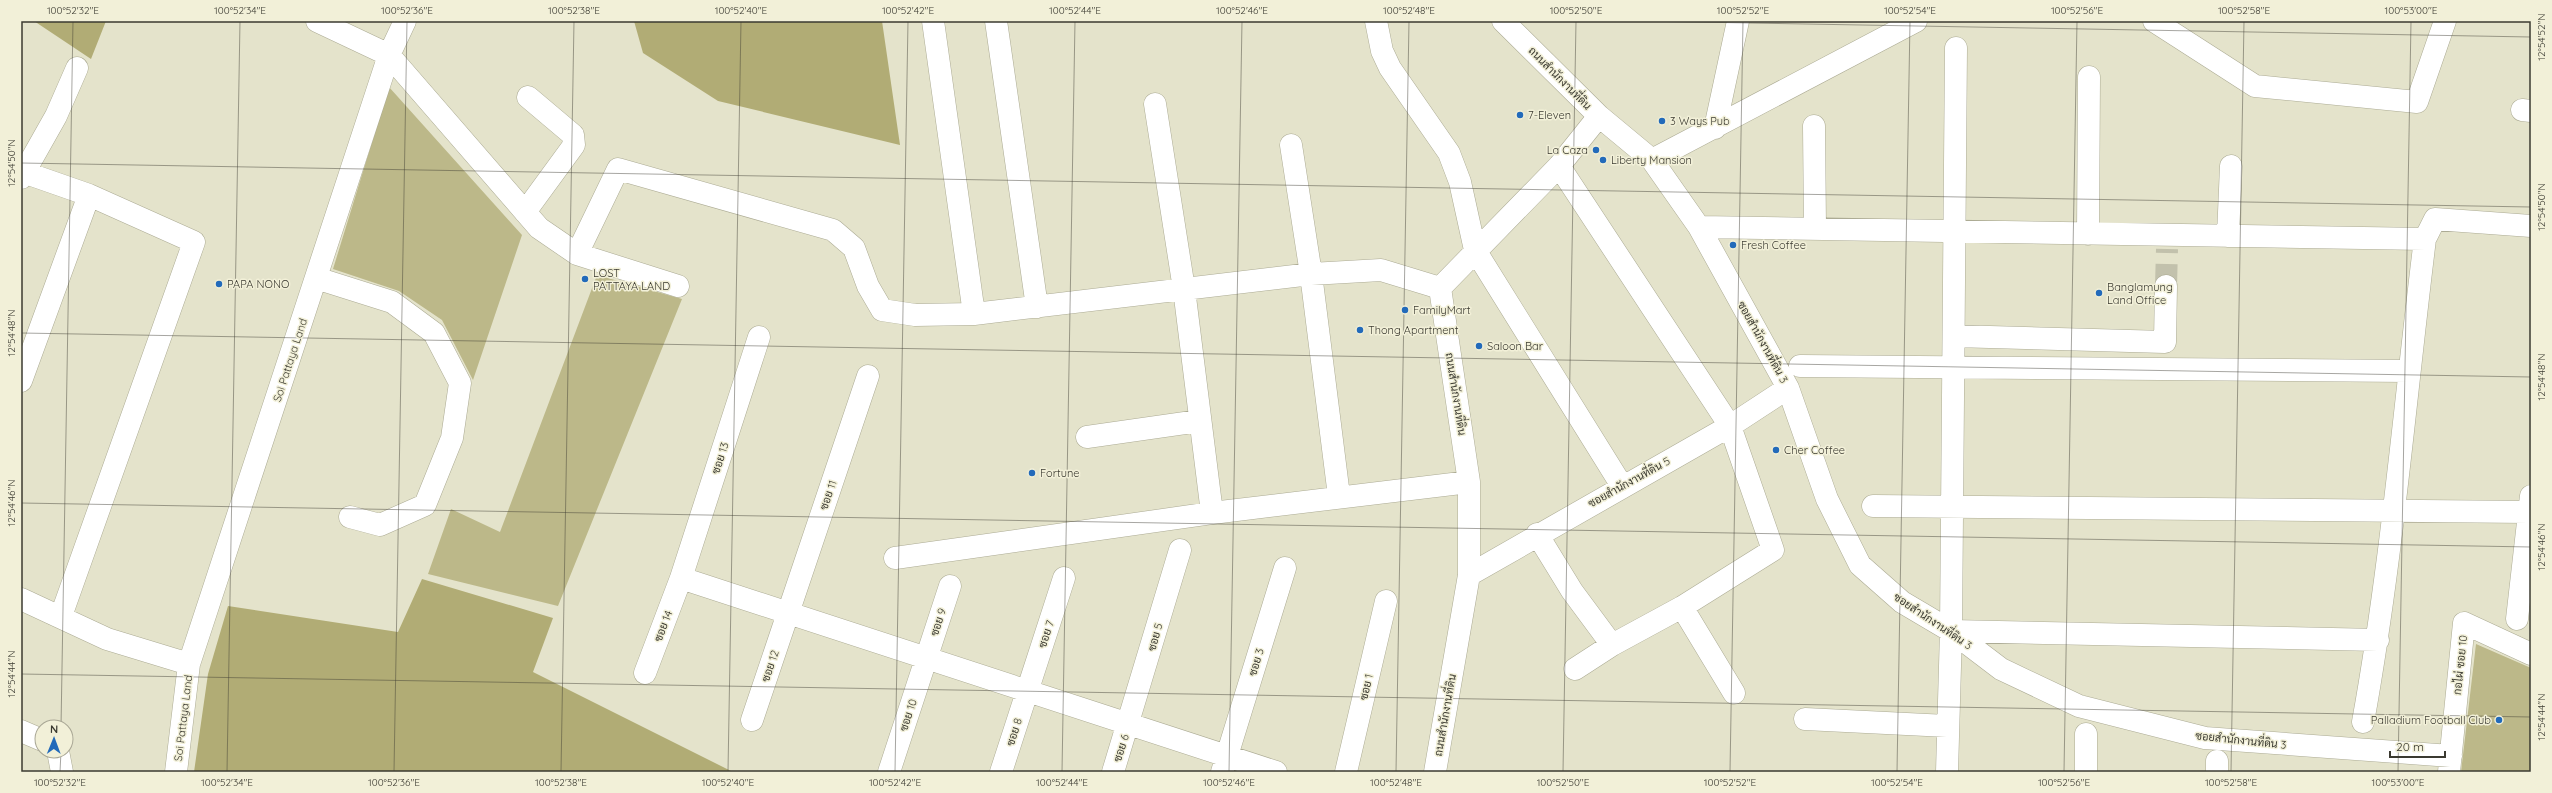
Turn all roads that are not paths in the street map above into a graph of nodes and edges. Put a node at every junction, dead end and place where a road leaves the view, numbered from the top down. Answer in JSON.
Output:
{"nodes":[{"id":1,"x":317,"y":21,"type":"edge"},
{"id":2,"x":405,"y":21,"type":"edge"},
{"id":3,"x":933,"y":21,"type":"edge"},
{"id":4,"x":996,"y":21,"type":"edge"},
{"id":5,"x":1376,"y":21,"type":"edge"},
{"id":6,"x":1503,"y":21,"type":"edge"},
{"id":7,"x":1738,"y":21,"type":"edge"},
{"id":8,"x":1916,"y":21,"type":"edge"},
{"id":9,"x":2154,"y":21,"type":"edge"},
{"id":10,"x":2445,"y":21,"type":"edge"},
{"id":11,"x":1956,"y":48,"type":"dead end"},
{"id":12,"x":388,"y":55,"type":"junction"},
{"id":13,"x":77,"y":68,"type":"dead end"},
{"id":14,"x":2089,"y":77,"type":"dead end"},
{"id":15,"x":528,"y":97,"type":"dead end"},
{"id":16,"x":1155,"y":104,"type":"dead end"},
{"id":17,"x":1598,"y":116,"type":"junction"},
{"id":18,"x":1814,"y":126,"type":"dead end"},
{"id":19,"x":1715,"y":128,"type":"junction"},
{"id":20,"x":1291,"y":145,"type":"dead end"},
{"id":21,"x":1652,"y":160,"type":"junction"},
{"id":22,"x":1560,"y":166,"type":"junction"},
{"id":23,"x":2230,"y":166,"type":"dead end"},
{"id":24,"x":23,"y":175,"type":"edge"},
{"id":25,"x":89,"y":195,"type":"junction"},
{"id":26,"x":525,"y":212,"type":"junction"},
{"id":27,"x":2531,"y":226,"type":"edge"},
{"id":28,"x":1699,"y":227,"type":"junction"},
{"id":29,"x":1815,"y":228,"type":"junction"},
{"id":30,"x":1953,"y":232,"type":"junction"},
{"id":31,"x":2088,"y":234,"type":"junction"},
{"id":32,"x":2228,"y":236,"type":"junction"},
{"id":33,"x":2426,"y":239,"type":"junction"},
{"id":34,"x":1475,"y":250,"type":"junction"},
{"id":35,"x":577,"y":254,"type":"junction"},
{"id":36,"x":1312,"y":274,"type":"junction"},
{"id":37,"x":316,"y":278,"type":"junction"},
{"id":38,"x":678,"y":286,"type":"dead end"},
{"id":39,"x":2166,"y":286,"type":"tunnel mouth"},
{"id":40,"x":1440,"y":288,"type":"junction"},
{"id":41,"x":1184,"y":289,"type":"junction"},
{"id":42,"x":1037,"y":307,"type":"junction"},
{"id":43,"x":974,"y":314,"type":"junction"},
{"id":44,"x":1954,"y":336,"type":"junction"},
{"id":45,"x":759,"y":337,"type":"dead end"},
{"id":46,"x":1800,"y":366,"type":"dead end"},
{"id":47,"x":1954,"y":367,"type":"junction"},
{"id":48,"x":2409,"y":371,"type":"junction"},
{"id":49,"x":868,"y":376,"type":"dead end"},
{"id":50,"x":21,"y":381,"type":"edge"},
{"id":51,"x":1788,"y":388,"type":"junction"},
{"id":52,"x":1199,"y":421,"type":"junction"},
{"id":53,"x":1730,"y":426,"type":"junction"},
{"id":54,"x":1088,"y":437,"type":"dead end"},
{"id":55,"x":1469,"y":482,"type":"junction"},
{"id":56,"x":1622,"y":486,"type":"junction"},
{"id":57,"x":1340,"y":496,"type":"junction"},
{"id":58,"x":2530,"y":504,"type":"edge"},
{"id":59,"x":1873,"y":506,"type":"dead end"},
{"id":60,"x":1952,"y":506,"type":"junction"},
{"id":61,"x":2395,"y":511,"type":"junction"},
{"id":62,"x":1212,"y":513,"type":"junction"},
{"id":63,"x":350,"y":517,"type":"dead end"},
{"id":64,"x":1537,"y":534,"type":"junction"},
{"id":65,"x":1180,"y":550,"type":"dead end"},
{"id":66,"x":895,"y":558,"type":"dead end"},
{"id":67,"x":1285,"y":568,"type":"dead end"},
{"id":68,"x":1468,"y":574,"type":"junction"},
{"id":69,"x":680,"y":578,"type":"junction"},
{"id":70,"x":1064,"y":578,"type":"dead end"},
{"id":71,"x":950,"y":586,"type":"dead end"},
{"id":72,"x":21,"y":599,"type":"edge"},
{"id":73,"x":1386,"y":601,"type":"dead end"},
{"id":74,"x":1682,"y":607,"type":"junction"},
{"id":75,"x":788,"y":613,"type":"junction"},
{"id":76,"x":61,"y":616,"type":"junction"},
{"id":77,"x":2517,"y":618,"type":"dead end"},
{"id":78,"x":1951,"y":631,"type":"junction"},
{"id":79,"x":2378,"y":640,"type":"junction"},
{"id":80,"x":1612,"y":645,"type":"junction"},
{"id":81,"x":2531,"y":654,"type":"edge"},
{"id":82,"x":927,"y":658,"type":"junction"},
{"id":83,"x":189,"y":664,"type":"junction"},
{"id":84,"x":1575,"y":669,"type":"dead end"},
{"id":85,"x":645,"y":673,"type":"dead end"},
{"id":86,"x":1028,"y":691,"type":"junction"},
{"id":87,"x":1734,"y":693,"type":"dead end"},
{"id":88,"x":752,"y":720,"type":"dead end"},
{"id":89,"x":1805,"y":720,"type":"dead end"},
{"id":90,"x":2363,"y":722,"type":"dead end"},
{"id":91,"x":1129,"y":724,"type":"junction"},
{"id":92,"x":1947,"y":726,"type":"junction"},
{"id":93,"x":21,"y":731,"type":"edge"},
{"id":94,"x":2086,"y":734,"type":"dead end"},
{"id":95,"x":34,"y":737,"type":"edge"},
{"id":96,"x":60,"y":759,"type":"edge"},
{"id":97,"x":1224,"y":764,"type":"edge"},
{"id":98,"x":2450,"y":764,"type":"edge"},
{"id":99,"x":62,"y":772,"type":"edge"},
{"id":100,"x":176,"y":772,"type":"edge"},
{"id":101,"x":889,"y":772,"type":"edge"},
{"id":102,"x":1001,"y":772,"type":"edge"},
{"id":103,"x":1113,"y":772,"type":"edge"},
{"id":104,"x":1276,"y":772,"type":"edge"},
{"id":105,"x":1346,"y":772,"type":"edge"},
{"id":106,"x":1435,"y":772,"type":"edge"},
{"id":107,"x":1947,"y":772,"type":"edge"},
{"id":108,"x":2086,"y":772,"type":"edge"}],
"edges":[{"from":1,"to":12,"type":"street"},
{"from":2,"to":12,"type":"street","name":"Soi Pattaya Land"},
{"from":3,"to":43,"type":"street"},
{"from":4,"to":42,"type":"street"},
{"from":5,"to":34,"type":"street"},
{"from":6,"to":17,"type":"street","name":"ถนนสำนักงานที่ดิน"},
{"from":7,"to":19,"type":"street"},
{"from":8,"to":19,"type":"street"},
{"from":9,"to":10,"type":"street"},
{"from":11,"to":30,"type":"street"},
{"from":12,"to":26,"type":"street"},
{"from":12,"to":37,"type":"street","name":"Soi Pattaya Land"},
{"from":13,"to":24,"type":"street"},
{"from":14,"to":31,"type":"street"},
{"from":15,"to":26,"type":"street"},
{"from":16,"to":41,"type":"street"},
{"from":17,"to":21,"type":"street","name":"ซอยสำนักงานที่ดิน 3"},
{"from":17,"to":22,"type":"street","name":"ถนนสำนักงานที่ดิน"},
{"from":18,"to":29,"type":"street"},
{"from":19,"to":21,"type":"street"},
{"from":20,"to":36,"type":"street"},
{"from":21,"to":28,"type":"street","name":"ซอยสำนักงานที่ดิน 3"},
{"from":22,"to":34,"type":"street","name":"ถนนสำนักงานที่ดิน"},
{"from":22,"to":53,"type":"street"},
{"from":23,"to":32,"type":"street"},
{"from":24,"to":25,"type":"street"},
{"from":25,"to":50,"type":"street"},
{"from":25,"to":76,"type":"street"},
{"from":26,"to":35,"type":"street"},
{"from":27,"to":33,"type":"street"},
{"from":28,"to":29,"type":"street"},
{"from":28,"to":51,"type":"street","name":"ซอยสำนักงานที่ดิน 3"},
{"from":29,"to":30,"type":"street"},
{"from":30,"to":31,"type":"street"},
{"from":30,"to":44,"type":"street"},
{"from":31,"to":32,"type":"street"},
{"from":32,"to":33,"type":"street"},
{"from":33,"to":48,"type":"street"},
{"from":34,"to":40,"type":"street","name":"ถนนสำนักงานที่ดิน"},
{"from":34,"to":56,"type":"street"},
{"from":35,"to":38,"type":"street"},
{"from":35,"to":43,"type":"street"},
{"from":36,"to":40,"type":"street"},
{"from":36,"to":41,"type":"street"},
{"from":36,"to":57,"type":"street"},
{"from":37,"to":63,"type":"street"},
{"from":37,"to":83,"type":"street","name":"Soi Pattaya Land"},
{"from":39,"to":44,"type":"street"},
{"from":40,"to":55,"type":"street","name":"ถนนสำนักงานที่ดิน"},
{"from":41,"to":42,"type":"street"},
{"from":41,"to":52,"type":"street"},
{"from":42,"to":43,"type":"street"},
{"from":44,"to":47,"type":"street"},
{"from":45,"to":69,"type":"street","name":"ซอย 13"},
{"from":46,"to":47,"type":"street"},
{"from":47,"to":48,"type":"street"},
{"from":47,"to":60,"type":"street"},
{"from":48,"to":61,"type":"street"},
{"from":49,"to":75,"type":"street","name":"ซอย 11"},
{"from":51,"to":53,"type":"street","name":"ซอยสำนักงานที่ดิน 5"},
{"from":51,"to":78,"type":"street","name":"ซอยสำนักงานที่ดิน 3"},
{"from":52,"to":54,"type":"street"},
{"from":52,"to":62,"type":"street"},
{"from":53,"to":56,"type":"street","name":"ซอยสำนักงานที่ดิน 5"},
{"from":53,"to":74,"type":"street"},
{"from":55,"to":57,"type":"street"},
{"from":55,"to":68,"type":"street","name":"ถนนสำนักงานที่ดิน"},
{"from":56,"to":64,"type":"street","name":"ซอยสำนักงานที่ดิน 5"},
{"from":57,"to":62,"type":"street"},
{"from":58,"to":61,"type":"street"},
{"from":58,"to":77,"type":"street"},
{"from":59,"to":60,"type":"street"},
{"from":60,"to":61,"type":"street"},
{"from":60,"to":78,"type":"street"},
{"from":61,"to":79,"type":"street"},
{"from":62,"to":66,"type":"street"},
{"from":64,"to":68,"type":"street","name":"ซอยสำนักงานที่ดิน 5"},
{"from":64,"to":80,"type":"street"},
{"from":65,"to":91,"type":"street","name":"ซอย 5"},
{"from":67,"to":97,"type":"street","name":"ซอย 3"},
{"from":68,"to":106,"type":"street","name":"ถนนสำนักงานที่ดิน"},
{"from":69,"to":75,"type":"street"},
{"from":69,"to":85,"type":"street","name":"ซอย 14"},
{"from":70,"to":86,"type":"street","name":"ซอย 7"},
{"from":71,"to":82,"type":"street","name":"ซอย 9"},
{"from":72,"to":76,"type":"street","name":"Soi Pattaya Land"},
{"from":73,"to":105,"type":"street","name":"ซอย 1"},
{"from":74,"to":80,"type":"street"},
{"from":74,"to":87,"type":"street"},
{"from":75,"to":82,"type":"street"},
{"from":75,"to":88,"type":"street","name":"ซอย 12"},
{"from":76,"to":83,"type":"street","name":"Soi Pattaya Land"},
{"from":78,"to":79,"type":"street"},
{"from":78,"to":92,"type":"street"},
{"from":78,"to":98,"type":"street","name":"ซอยสำนักงานที่ดิน 3"},
{"from":79,"to":90,"type":"street"},
{"from":80,"to":84,"type":"street"},
{"from":81,"to":98,"type":"street","name":"กอไผ่ ซอย 10"},
{"from":82,"to":86,"type":"street"},
{"from":82,"to":101,"type":"street","name":"ซอย 10"},
{"from":83,"to":100,"type":"street","name":"Soi Pattaya Land"},
{"from":86,"to":91,"type":"street"},
{"from":86,"to":102,"type":"street","name":"ซอย 8"},
{"from":89,"to":92,"type":"street"},
{"from":91,"to":97,"type":"street"},
{"from":91,"to":103,"type":"street","name":"ซอย 6"},
{"from":92,"to":107,"type":"street"},
{"from":93,"to":95,"type":"street"},
{"from":94,"to":108,"type":"street"},
{"from":96,"to":99,"type":"street"},
{"from":97,"to":104,"type":"street"}]}
